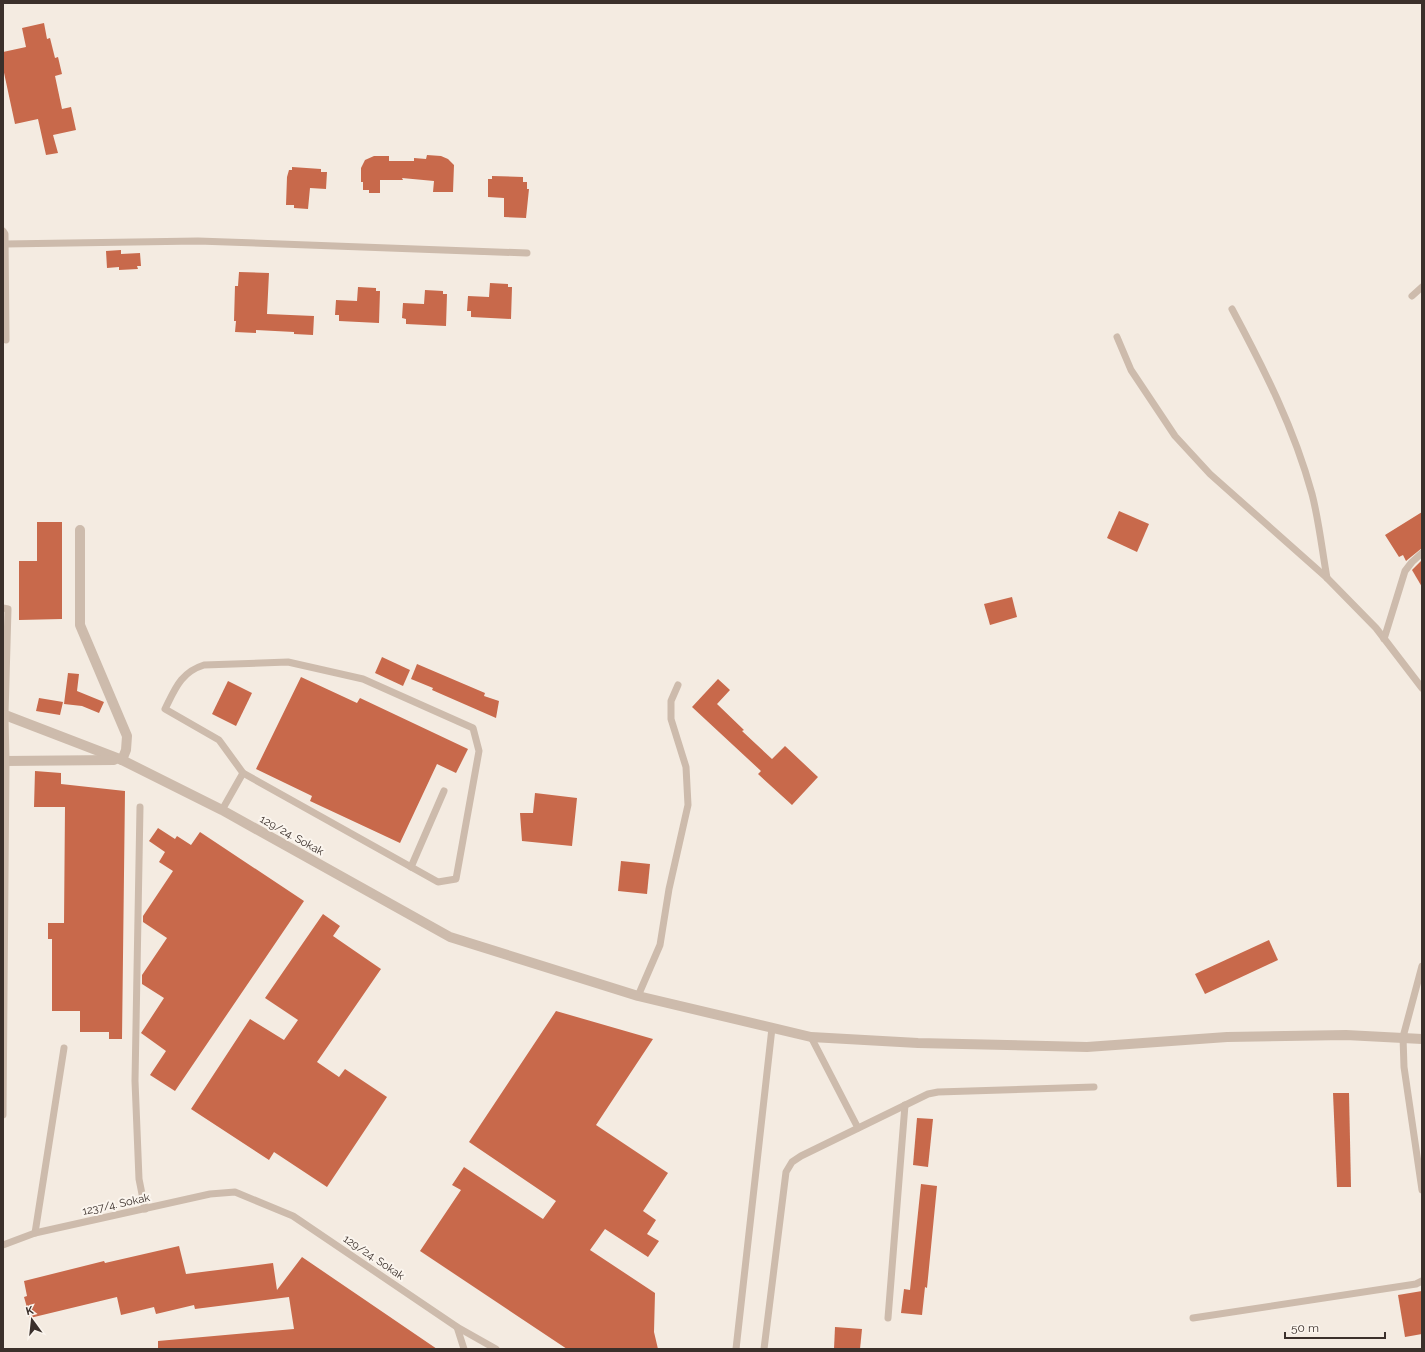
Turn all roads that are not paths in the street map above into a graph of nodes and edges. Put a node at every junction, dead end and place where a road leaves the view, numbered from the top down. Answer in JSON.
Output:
{"nodes":[{"id":1,"x":3,"y":231,"type":"edge"},
{"id":2,"x":5,"y":244,"type":"junction"},
{"id":3,"x":527,"y":253,"type":"dead end"},
{"id":4,"x":1422,"y":287,"type":"edge"},
{"id":5,"x":1412,"y":296,"type":"dead end"},
{"id":6,"x":1232,"y":309,"type":"dead end"},
{"id":7,"x":1117,"y":336,"type":"dead end"},
{"id":8,"x":6,"y":340,"type":"dead end"},
{"id":9,"x":80,"y":530,"type":"dead end"},
{"id":10,"x":1422,"y":553,"type":"edge"},
{"id":11,"x":1327,"y":578,"type":"junction"},
{"id":12,"x":6,"y":608,"type":"edge"},
{"id":13,"x":1384,"y":639,"type":"junction"},
{"id":14,"x":678,"y":685,"type":"dead end"},
{"id":15,"x":1422,"y":688,"type":"edge"},
{"id":16,"x":4,"y":715,"type":"edge"},
{"id":17,"x":121,"y":760,"type":"junction"},
{"id":18,"x":5,"y":762,"type":"edge"},
{"id":19,"x":243,"y":773,"type":"junction"},
{"id":20,"x":444,"y":791,"type":"dead end"},
{"id":21,"x":140,"y":807,"type":"dead end"},
{"id":22,"x":222,"y":810,"type":"junction"},
{"id":23,"x":4,"y":861,"type":"edge"},
{"id":24,"x":411,"y":867,"type":"junction"},
{"id":25,"x":1422,"y":966,"type":"edge"},
{"id":26,"x":4,"y":982,"type":"edge"},
{"id":27,"x":638,"y":996,"type":"junction"},
{"id":28,"x":772,"y":1028,"type":"junction"},
{"id":29,"x":811,"y":1037,"type":"junction"},
{"id":30,"x":1403,"y":1037,"type":"junction"},
{"id":31,"x":1422,"y":1038,"type":"edge"},
{"id":32,"x":64,"y":1048,"type":"dead end"},
{"id":33,"x":1094,"y":1087,"type":"dead end"},
{"id":34,"x":4,"y":1095,"type":"edge"},
{"id":35,"x":905,"y":1105,"type":"junction"},
{"id":36,"x":3,"y":1114,"type":"edge"},
{"id":37,"x":858,"y":1128,"type":"junction"},
{"id":38,"x":1422,"y":1190,"type":"edge"},
{"id":39,"x":236,"y":1192,"type":"joint"},
{"id":40,"x":145,"y":1209,"type":"junction"},
{"id":41,"x":35,"y":1233,"type":"junction"},
{"id":42,"x":3,"y":1245,"type":"edge"},
{"id":43,"x":1422,"y":1281,"type":"edge"},
{"id":44,"x":888,"y":1318,"type":"dead end"},
{"id":45,"x":1193,"y":1318,"type":"dead end"},
{"id":46,"x":457,"y":1327,"type":"junction"},
{"id":47,"x":464,"y":1349,"type":"edge"},
{"id":48,"x":496,"y":1349,"type":"edge"},
{"id":49,"x":736,"y":1349,"type":"edge"},
{"id":50,"x":764,"y":1349,"type":"edge"}],
"edges":[{"from":1,"to":2,"type":"lane"},
{"from":2,"to":3,"type":"lane"},
{"from":2,"to":8,"type":"lane"},
{"from":4,"to":5,"type":"lane"},
{"from":6,"to":11,"type":"lane"},
{"from":7,"to":11,"type":"lane"},
{"from":9,"to":17,"type":"street"},
{"from":10,"to":13,"type":"lane"},
{"from":11,"to":13,"type":"lane"},
{"from":12,"to":16,"type":"lane"},
{"from":13,"to":15,"type":"lane"},
{"from":14,"to":27,"type":"lane"},
{"from":16,"to":17,"type":"street","name":"129/24. Sokak"},
{"from":16,"to":18,"type":"lane"},
{"from":17,"to":18,"type":"street","name":"129/24. Sokak"},
{"from":17,"to":22,"type":"street","name":"129/24. Sokak"},
{"from":18,"to":23,"type":"lane"},
{"from":19,"to":22,"type":"lane"},
{"from":19,"to":24,"type":"lane"},
{"from":19,"to":24,"type":"lane"},
{"from":20,"to":24,"type":"lane"},
{"from":21,"to":40,"type":"lane"},
{"from":22,"to":27,"type":"street","name":"129/24. Sokak"},
{"from":23,"to":26,"type":"lane"},
{"from":25,"to":30,"type":"lane"},
{"from":26,"to":34,"type":"lane"},
{"from":27,"to":28,"type":"street","name":"129/24. Sokak"},
{"from":28,"to":29,"type":"street","name":"129/24. Sokak"},
{"from":28,"to":49,"type":"lane"},
{"from":29,"to":30,"type":"street","name":"129/24. Sokak"},
{"from":29,"to":37,"type":"lane"},
{"from":30,"to":31,"type":"street","name":"129/24. Sokak"},
{"from":30,"to":38,"type":"lane"},
{"from":32,"to":41,"type":"lane"},
{"from":33,"to":35,"type":"lane"},
{"from":34,"to":36,"type":"lane"},
{"from":35,"to":37,"type":"lane"},
{"from":35,"to":44,"type":"lane"},
{"from":37,"to":50,"type":"lane"},
{"from":39,"to":40,"type":"lane","name":"1237/4. Sokak"},
{"from":39,"to":46,"type":"lane","name":"129/24. Sokak"},
{"from":40,"to":41,"type":"lane","name":"1237/4. Sokak"},
{"from":41,"to":42,"type":"lane","name":"1237/4. Sokak"},
{"from":43,"to":45,"type":"lane"},
{"from":46,"to":47,"type":"lane"},
{"from":46,"to":48,"type":"lane","name":"129/24. Sokak"}]}
